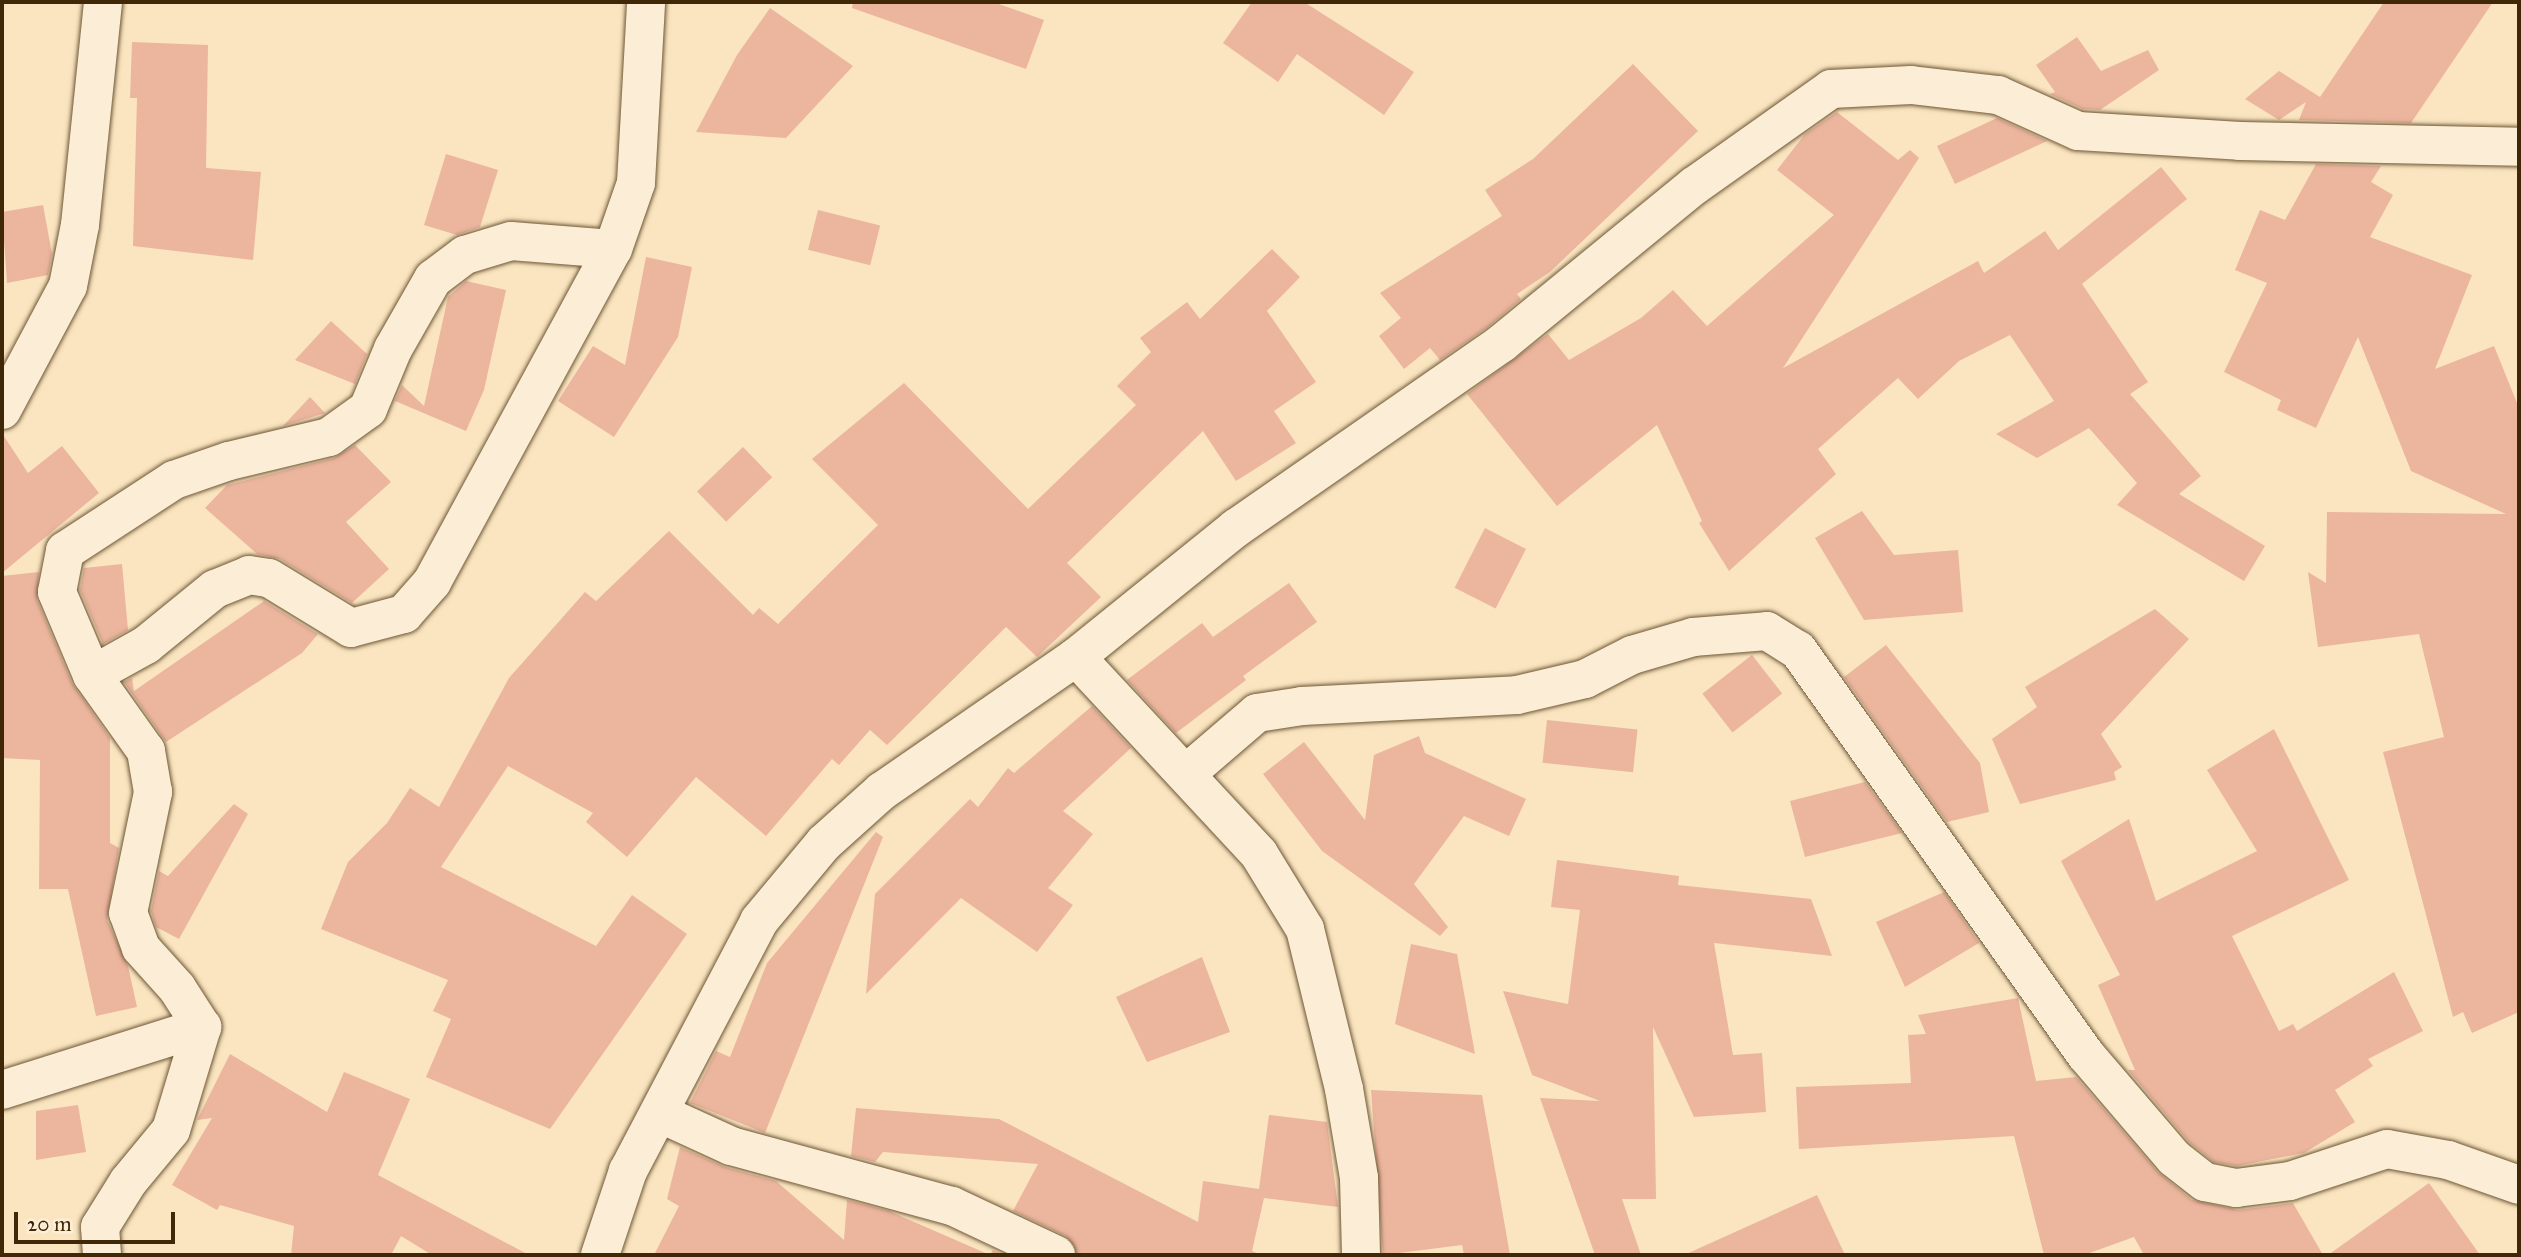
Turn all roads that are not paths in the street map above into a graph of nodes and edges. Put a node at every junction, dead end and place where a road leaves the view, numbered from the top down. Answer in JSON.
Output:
{"nodes":[{"id":1,"x":103,"y":2,"type":"edge"},
{"id":2,"x":646,"y":2,"type":"edge"},
{"id":3,"x":2519,"y":147,"type":"edge"},
{"id":4,"x":613,"y":249,"type":"junction"},
{"id":5,"x":2,"y":410,"type":"edge"},
{"id":6,"x":1076,"y":657,"type":"junction"},
{"id":7,"x":92,"y":675,"type":"junction"},
{"id":8,"x":1187,"y":773,"type":"junction"},
{"id":9,"x":202,"y":1027,"type":"junction"},
{"id":10,"x":2,"y":1090,"type":"edge"},
{"id":11,"x":659,"y":1113,"type":"junction"},
{"id":12,"x":2519,"y":1185,"type":"edge"},
{"id":13,"x":102,"y":1255,"type":"edge"},
{"id":14,"x":600,"y":1255,"type":"edge"},
{"id":15,"x":1056,"y":1255,"type":"edge"},
{"id":16,"x":1361,"y":1255,"type":"edge"}],
"edges":[{"from":1,"to":5,"type":"street"},
{"from":2,"to":4,"type":"street"},
{"from":3,"to":6,"type":"street"},
{"from":4,"to":7,"type":"street"},
{"from":4,"to":7,"type":"street"},
{"from":6,"to":8,"type":"street"},
{"from":6,"to":11,"type":"street"},
{"from":7,"to":9,"type":"street"},
{"from":8,"to":12,"type":"street"},
{"from":8,"to":16,"type":"street"},
{"from":9,"to":10,"type":"street"},
{"from":9,"to":13,"type":"street"},
{"from":11,"to":14,"type":"street"},
{"from":11,"to":15,"type":"street"}]}
